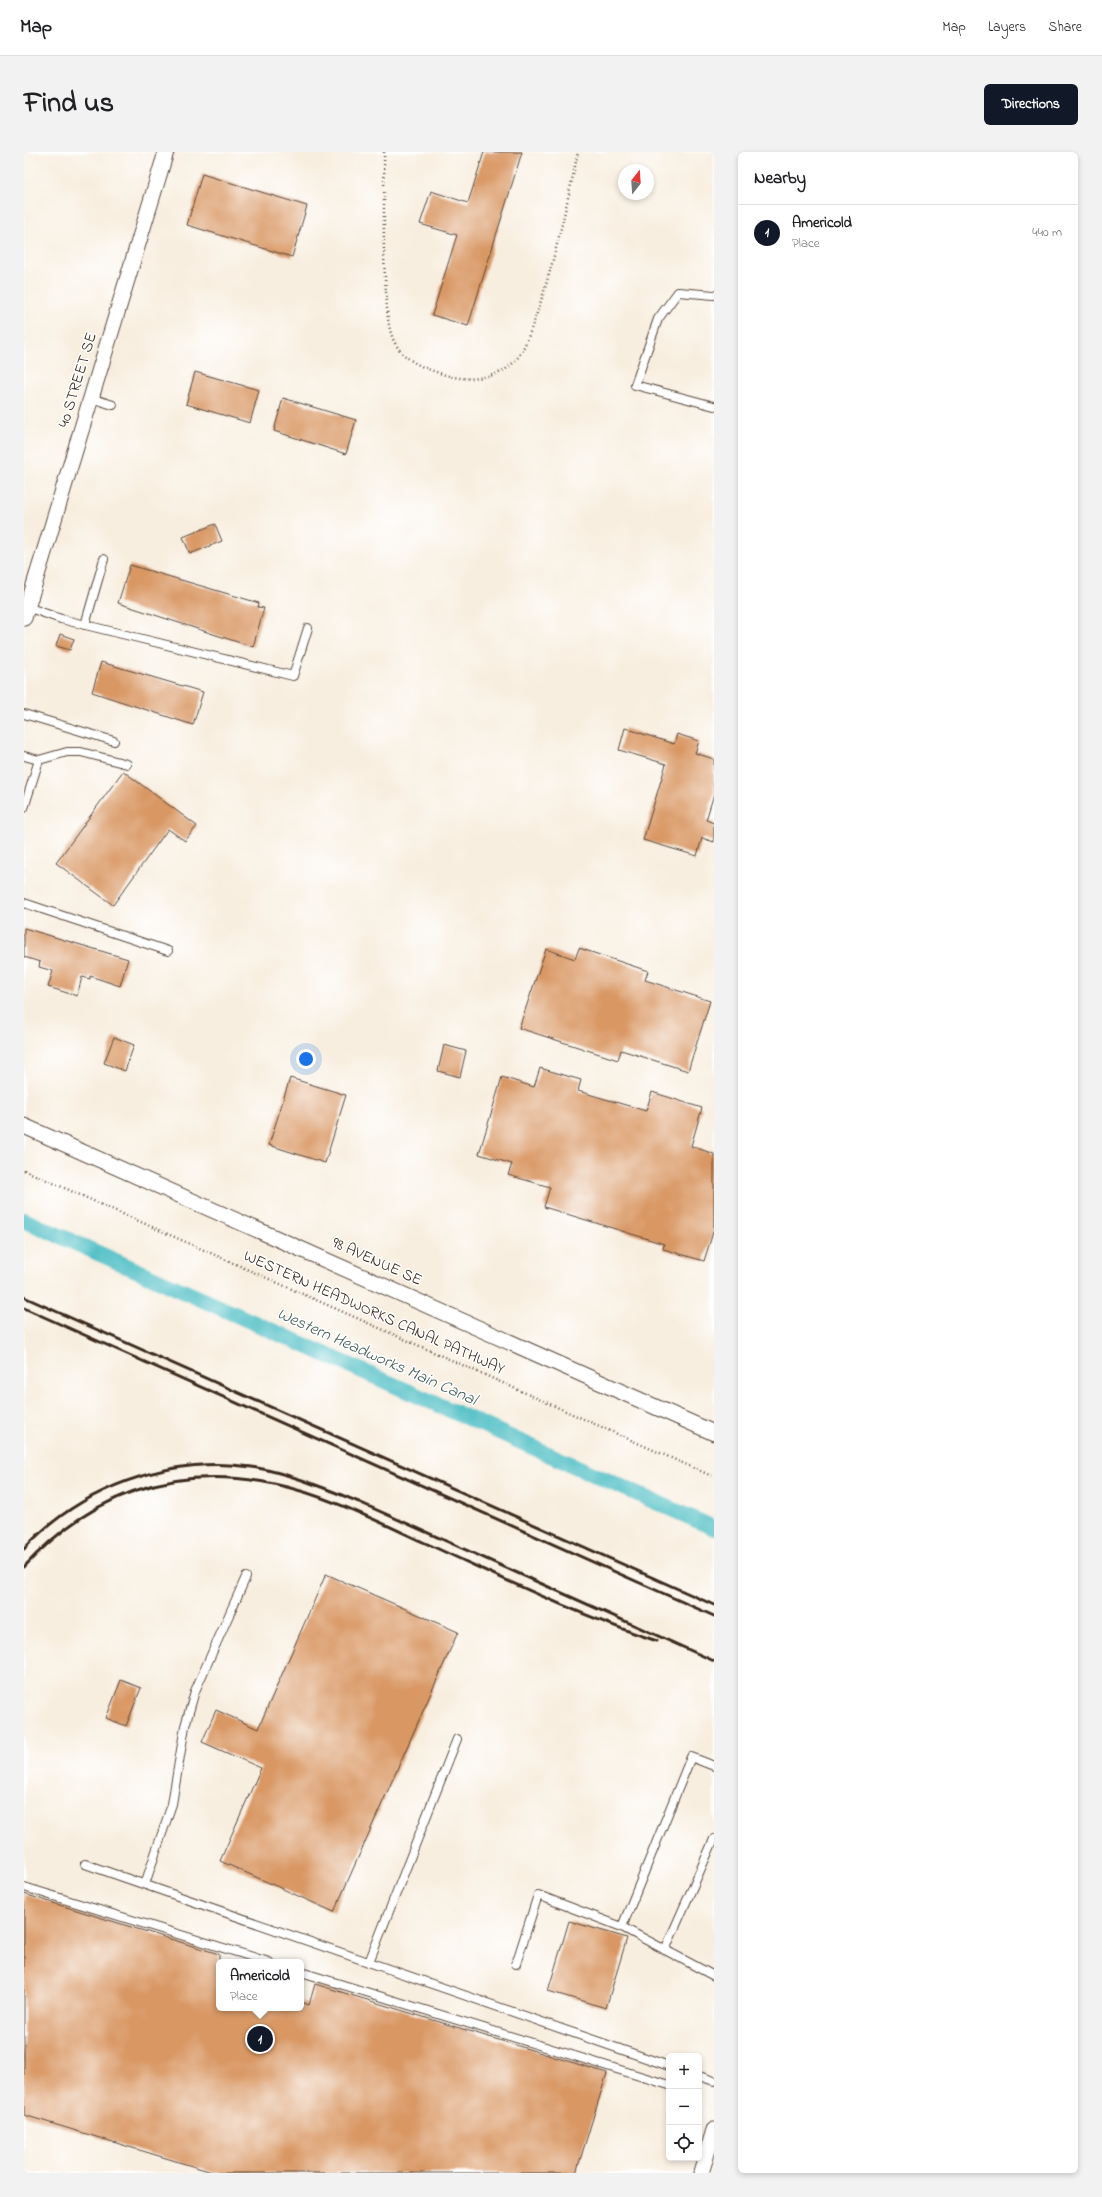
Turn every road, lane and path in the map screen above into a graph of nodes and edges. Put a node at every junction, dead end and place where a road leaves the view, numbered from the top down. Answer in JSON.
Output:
{"nodes":[{"id":1,"x":166,"y":152,"type":"edge"},
{"id":2,"x":384,"y":152,"type":"edge"},
{"id":3,"x":578,"y":152,"type":"edge"},
{"id":4,"x":714,"y":295,"type":"edge"},
{"id":5,"x":91,"y":398,"type":"junction"},
{"id":6,"x":113,"y":405,"type":"dead end"},
{"id":7,"x":714,"y":406,"type":"edge"},
{"id":8,"x":104,"y":559,"type":"dead end"},
{"id":9,"x":26,"y":612,"type":"edge"},
{"id":10,"x":86,"y":625,"type":"junction"},
{"id":11,"x":308,"y":628,"type":"dead end"},
{"id":12,"x":24,"y":714,"type":"edge"},
{"id":13,"x":114,"y":741,"type":"dead end"},
{"id":14,"x":24,"y":756,"type":"edge"},
{"id":15,"x":39,"y":760,"type":"junction"},
{"id":16,"x":127,"y":764,"type":"dead end"},
{"id":17,"x":24,"y":808,"type":"edge"},
{"id":18,"x":24,"y":903,"type":"edge"},
{"id":19,"x":168,"y":951,"type":"dead end"},
{"id":20,"x":24,"y":1126,"type":"edge"},
{"id":21,"x":24,"y":1170,"type":"edge"},
{"id":22,"x":714,"y":1433,"type":"edge"},
{"id":23,"x":714,"y":1477,"type":"edge"},
{"id":24,"x":246,"y":1577,"type":"dead end"},
{"id":25,"x":457,"y":1739,"type":"dead end"},
{"id":26,"x":714,"y":1766,"type":"edge"},
{"id":27,"x":714,"y":1838,"type":"edge"},
{"id":28,"x":85,"y":1864,"type":"dead end"},
{"id":29,"x":145,"y":1884,"type":"junction"},
{"id":30,"x":24,"y":1887,"type":"edge"},
{"id":31,"x":622,"y":1927,"type":"junction"},
{"id":32,"x":665,"y":1950,"type":"junction"},
{"id":33,"x":259,"y":1959,"type":"edge"},
{"id":34,"x":369,"y":1962,"type":"junction"},
{"id":35,"x":516,"y":1964,"type":"dead end"},
{"id":36,"x":304,"y":1973,"type":"edge"},
{"id":37,"x":714,"y":1976,"type":"edge"},
{"id":38,"x":666,"y":2065,"type":"edge"},
{"id":39,"x":702,"y":2077,"type":"edge"},
{"id":40,"x":714,"y":2081,"type":"edge"},
{"id":41,"x":666,"y":2084,"type":"edge"},
{"id":42,"x":714,"y":2130,"type":"edge"},
{"id":43,"x":701,"y":2173,"type":"edge"}],
"edges":[{"from":1,"to":5,"type":"street","name":"40 STREET SE"},
{"from":2,"to":3,"type":"path"},
{"from":4,"to":7,"type":"lane"},
{"from":5,"to":6,"type":"lane"},
{"from":5,"to":9,"type":"street","name":"40 STREET SE"},
{"from":8,"to":10,"type":"lane"},
{"from":9,"to":10,"type":"lane"},
{"from":10,"to":11,"type":"lane"},
{"from":12,"to":13,"type":"lane"},
{"from":14,"to":15,"type":"lane"},
{"from":15,"to":16,"type":"lane"},
{"from":15,"to":17,"type":"lane"},
{"from":18,"to":19,"type":"lane"},
{"from":20,"to":22,"type":"street","name":"98 AVENUE SE"},
{"from":21,"to":23,"type":"path","name":"WESTERN HEADWORKS CANAL PATHWAY"},
{"from":24,"to":29,"type":"lane"},
{"from":25,"to":34,"type":"lane"},
{"from":26,"to":31,"type":"lane"},
{"from":27,"to":32,"type":"lane"},
{"from":28,"to":29,"type":"lane"},
{"from":29,"to":34,"type":"lane"},
{"from":30,"to":33,"type":"lane"},
{"from":31,"to":32,"type":"lane"},
{"from":31,"to":35,"type":"lane"},
{"from":32,"to":37,"type":"lane"},
{"from":34,"to":38,"type":"lane"},
{"from":36,"to":41,"type":"lane"},
{"from":39,"to":40,"type":"lane"},
{"from":42,"to":43,"type":"street"}]}
